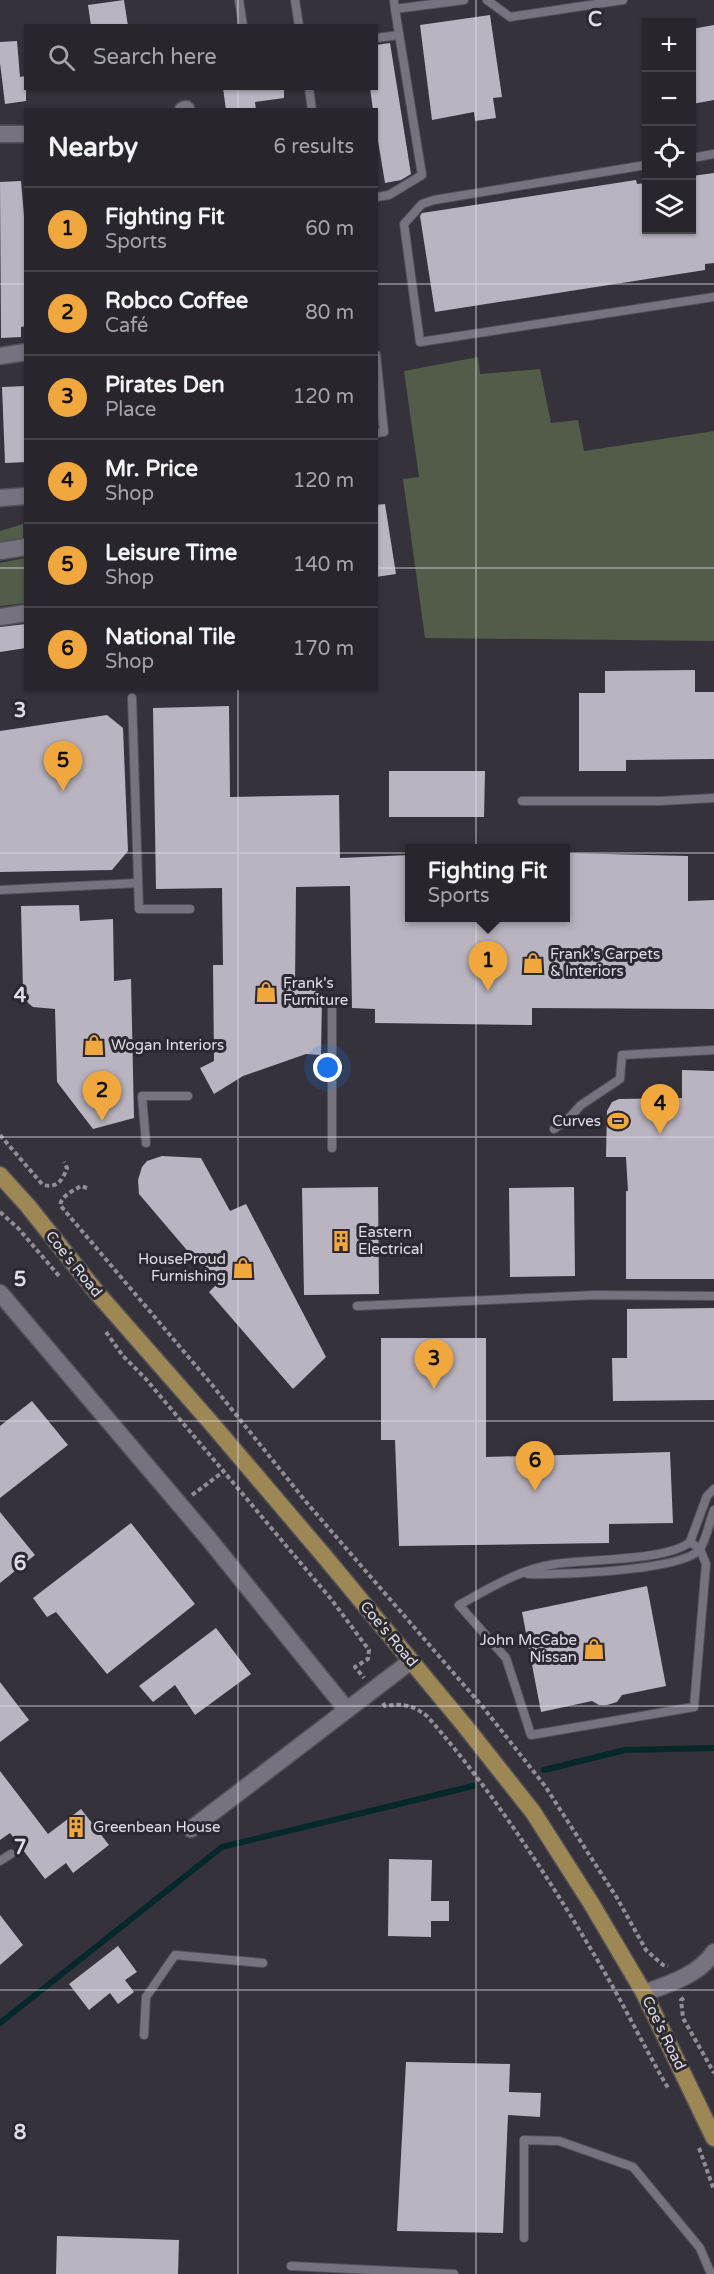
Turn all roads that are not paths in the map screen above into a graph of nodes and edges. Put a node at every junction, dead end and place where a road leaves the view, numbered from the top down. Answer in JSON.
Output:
{"nodes":[{"id":1,"x":239,"y":0,"type":"edge"},
{"id":2,"x":295,"y":0,"type":"edge"},
{"id":3,"x":464,"y":0,"type":"edge"},
{"id":4,"x":488,"y":0,"type":"edge"},
{"id":5,"x":623,"y":0,"type":"edge"},
{"id":6,"x":394,"y":5,"type":"edge"},
{"id":7,"x":243,"y":24,"type":"edge"},
{"id":8,"x":299,"y":24,"type":"edge"},
{"id":9,"x":399,"y":35,"type":"junction"},
{"id":10,"x":378,"y":38,"type":"edge"},
{"id":11,"x":309,"y":90,"type":"edge"},
{"id":12,"x":312,"y":108,"type":"edge"},
{"id":13,"x":0,"y":134,"type":"edge"},
{"id":14,"x":24,"y":134,"type":"edge"},
{"id":15,"x":714,"y":154,"type":"edge"},
{"id":16,"x":696,"y":157,"type":"edge"},
{"id":17,"x":642,"y":166,"type":"edge"},
{"id":18,"x":378,"y":197,"type":"edge"},
{"id":19,"x":714,"y":297,"type":"edge"},
{"id":20,"x":24,"y":352,"type":"edge"},
{"id":21,"x":0,"y":356,"type":"edge"},
{"id":22,"x":378,"y":374,"type":"edge"},
{"id":23,"x":378,"y":433,"type":"edge"},
{"id":24,"x":24,"y":496,"type":"edge"},
{"id":25,"x":0,"y":498,"type":"edge"},
{"id":26,"x":24,"y":547,"type":"edge"},
{"id":27,"x":0,"y":551,"type":"edge"},
{"id":28,"x":24,"y":613,"type":"edge"},
{"id":29,"x":0,"y":616,"type":"edge"},
{"id":30,"x":132,"y":698,"type":"dead end"},
{"id":31,"x":714,"y":798,"type":"edge"},
{"id":32,"x":522,"y":801,"type":"dead end"},
{"id":33,"x":138,"y":884,"type":"junction"},
{"id":34,"x":0,"y":890,"type":"edge"},
{"id":35,"x":190,"y":909,"type":"dead end"},
{"id":36,"x":332,"y":1003,"type":"dead end"},
{"id":37,"x":714,"y":1050,"type":"edge"},
{"id":38,"x":188,"y":1096,"type":"dead end"},
{"id":39,"x":554,"y":1129,"type":"dead end"},
{"id":40,"x":146,"y":1143,"type":"dead end"},
{"id":41,"x":332,"y":1148,"type":"dead end"},
{"id":42,"x":0,"y":1175,"type":"edge"},
{"id":43,"x":0,"y":1293,"type":"edge"},
{"id":44,"x":714,"y":1296,"type":"edge"},
{"id":45,"x":357,"y":1306,"type":"dead end"},
{"id":46,"x":714,"y":1489,"type":"edge"},
{"id":47,"x":714,"y":1510,"type":"edge"},
{"id":48,"x":690,"y":1542,"type":"junction"},
{"id":49,"x":699,"y":1549,"type":"junction"},
{"id":50,"x":517,"y":1574,"type":"junction"},
{"id":51,"x":411,"y":1661,"type":"junction"},
{"id":52,"x":346,"y":1710,"type":"junction"},
{"id":53,"x":191,"y":1829,"type":"dead end"},
{"id":54,"x":11,"y":1854,"type":"dead end"},
{"id":55,"x":0,"y":1862,"type":"edge"},
{"id":56,"x":714,"y":1952,"type":"edge"},
{"id":57,"x":263,"y":1963,"type":"dead end"},
{"id":58,"x":644,"y":1994,"type":"junction"},
{"id":59,"x":144,"y":2035,"type":"dead end"},
{"id":60,"x":714,"y":2138,"type":"edge"},
{"id":61,"x":524,"y":2238,"type":"dead end"},
{"id":62,"x":291,"y":2266,"type":"dead end"},
{"id":63,"x":454,"y":2274,"type":"edge"},
{"id":64,"x":711,"y":2274,"type":"edge"}],
"edges":[{"from":1,"to":7,"type":"lane"},
{"from":2,"to":8,"type":"lane"},
{"from":3,"to":6,"type":"lane"},
{"from":4,"to":5,"type":"lane"},
{"from":6,"to":9,"type":"lane"},
{"from":9,"to":10,"type":"lane"},
{"from":9,"to":18,"type":"lane"},
{"from":11,"to":12,"type":"lane"},
{"from":13,"to":14,"type":"street"},
{"from":15,"to":16,"type":"lane"},
{"from":17,"to":19,"type":"lane"},
{"from":20,"to":21,"type":"street"},
{"from":22,"to":23,"type":"lane"},
{"from":24,"to":25,"type":"street"},
{"from":26,"to":27,"type":"street"},
{"from":28,"to":29,"type":"street"},
{"from":30,"to":33,"type":"lane"},
{"from":31,"to":32,"type":"lane"},
{"from":33,"to":34,"type":"lane"},
{"from":33,"to":35,"type":"lane"},
{"from":36,"to":41,"type":"lane"},
{"from":37,"to":39,"type":"lane"},
{"from":38,"to":40,"type":"lane"},
{"from":42,"to":51,"type":"main road","name":"Coe's Road"},
{"from":43,"to":52,"type":"street"},
{"from":44,"to":45,"type":"lane"},
{"from":46,"to":48,"type":"lane"},
{"from":47,"to":49,"type":"lane"},
{"from":48,"to":49,"type":"lane"},
{"from":48,"to":50,"type":"lane"},
{"from":49,"to":50,"type":"lane"},
{"from":49,"to":50,"type":"lane"},
{"from":51,"to":52,"type":"street"},
{"from":51,"to":58,"type":"main road","name":"Coe's Road"},
{"from":52,"to":53,"type":"street"},
{"from":54,"to":55,"type":"lane"},
{"from":56,"to":58,"type":"street"},
{"from":57,"to":59,"type":"lane"},
{"from":58,"to":60,"type":"main road","name":"Coe's Road"},
{"from":61,"to":64,"type":"lane"},
{"from":62,"to":63,"type":"lane"}]}
